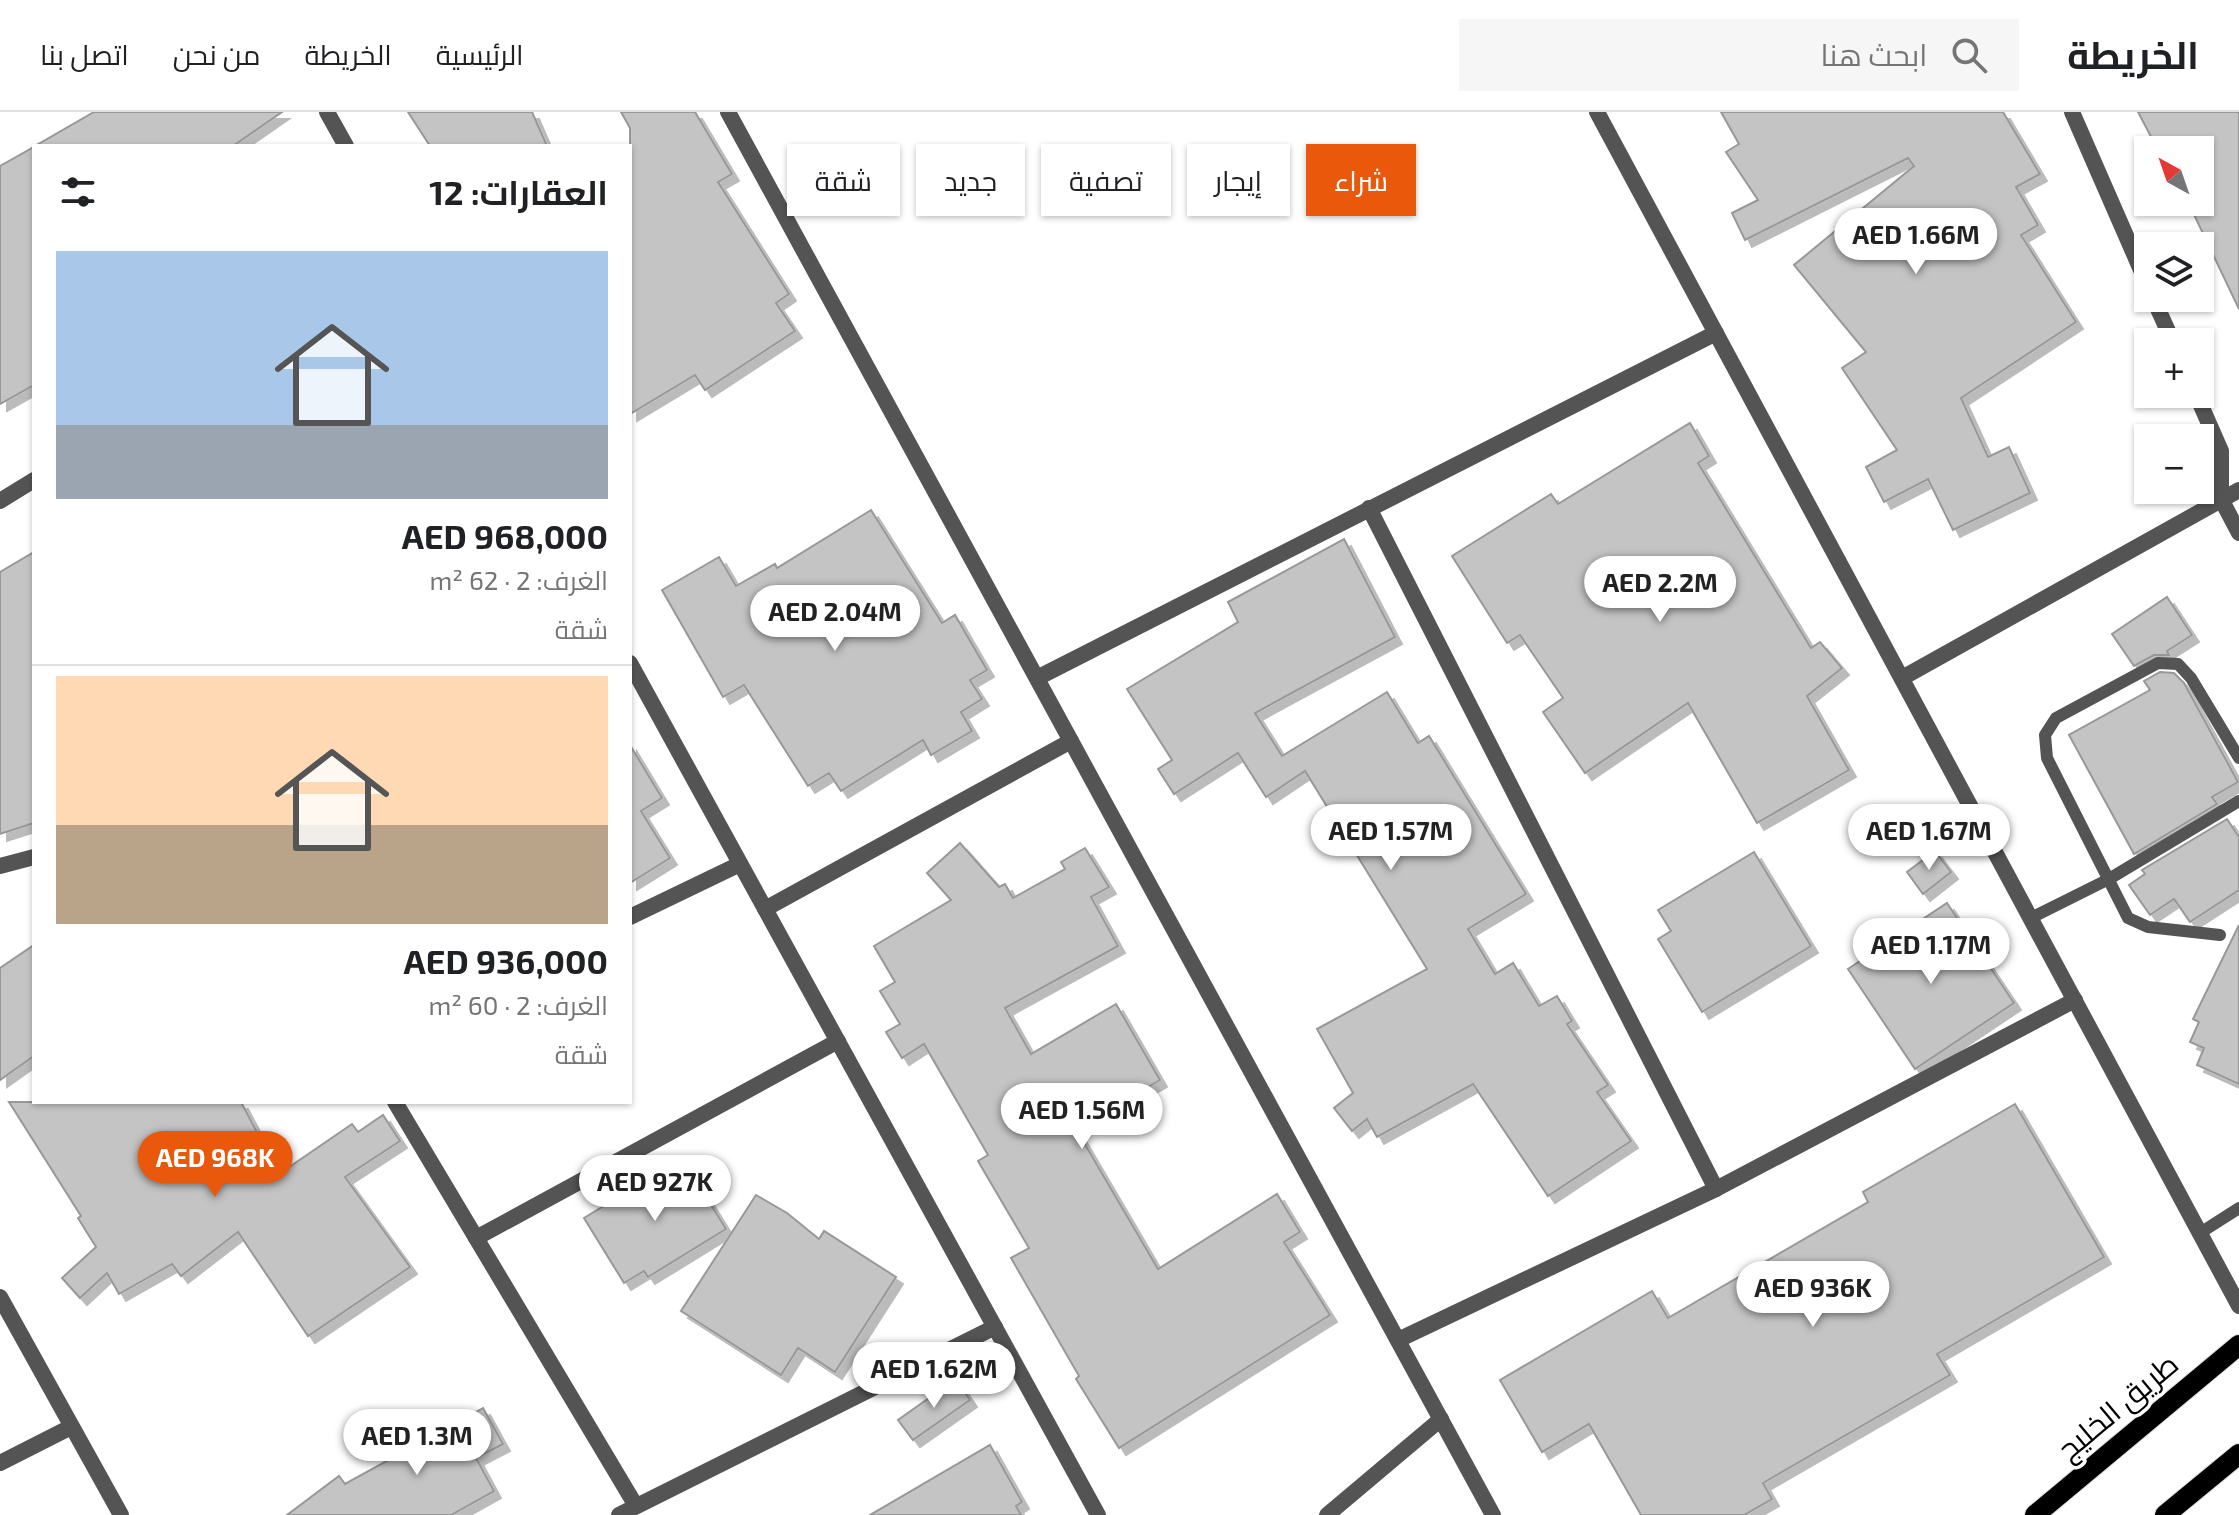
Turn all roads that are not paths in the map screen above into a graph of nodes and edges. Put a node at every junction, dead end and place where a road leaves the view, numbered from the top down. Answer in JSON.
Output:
{"nodes":[{"id":1,"x":327,"y":112,"type":"edge"},
{"id":2,"x":728,"y":112,"type":"edge"},
{"id":3,"x":1597,"y":112,"type":"edge"},
{"id":4,"x":2072,"y":112,"type":"edge"},
{"id":5,"x":345,"y":144,"type":"edge"},
{"id":6,"x":2134,"y":254,"type":"edge"},
{"id":7,"x":1716,"y":333,"type":"junction"},
{"id":8,"x":2202,"y":408,"type":"edge"},
{"id":9,"x":32,"y":481,"type":"edge"},
{"id":10,"x":2239,"y":490,"type":"edge"},
{"id":11,"x":2221,"y":499,"type":"junction"},
{"id":12,"x":0,"y":501,"type":"edge"},
{"id":13,"x":1369,"y":508,"type":"junction"},
{"id":14,"x":2239,"y":533,"type":"edge"},
{"id":15,"x":632,"y":667,"type":"edge"},
{"id":16,"x":1037,"y":678,"type":"junction"},
{"id":17,"x":1902,"y":678,"type":"junction"},
{"id":18,"x":1071,"y":741,"type":"junction"},
{"id":19,"x":2239,"y":758,"type":"edge"},
{"id":20,"x":2239,"y":801,"type":"edge"},
{"id":21,"x":32,"y":858,"type":"edge"},
{"id":22,"x":740,"y":864,"type":"junction"},
{"id":23,"x":0,"y":866,"type":"edge"},
{"id":24,"x":2109,"y":879,"type":"junction"},
{"id":25,"x":765,"y":909,"type":"junction"},
{"id":26,"x":632,"y":916,"type":"edge"},
{"id":27,"x":2031,"y":918,"type":"junction"},
{"id":28,"x":2220,"y":935,"type":"dead end"},
{"id":29,"x":2075,"y":1000,"type":"junction"},
{"id":30,"x":838,"y":1041,"type":"junction"},
{"id":31,"x":396,"y":1104,"type":"edge"},
{"id":32,"x":1716,"y":1189,"type":"junction"},
{"id":33,"x":2239,"y":1208,"type":"edge"},
{"id":34,"x":2200,"y":1233,"type":"junction"},
{"id":35,"x":476,"y":1238,"type":"junction"},
{"id":36,"x":0,"y":1297,"type":"edge"},
{"id":37,"x":2239,"y":1306,"type":"edge"},
{"id":38,"x":995,"y":1327,"type":"junction"},
{"id":39,"x":1398,"y":1340,"type":"junction"},
{"id":40,"x":2239,"y":1345,"type":"edge"},
{"id":41,"x":1441,"y":1419,"type":"junction"},
{"id":42,"x":71,"y":1427,"type":"junction"},
{"id":43,"x":2239,"y":1454,"type":"edge"},
{"id":44,"x":0,"y":1463,"type":"edge"},
{"id":45,"x":636,"y":1506,"type":"junction"},
{"id":46,"x":121,"y":1515,"type":"edge"},
{"id":47,"x":619,"y":1515,"type":"edge"},
{"id":48,"x":1098,"y":1515,"type":"edge"},
{"id":49,"x":1327,"y":1515,"type":"edge"},
{"id":50,"x":1493,"y":1515,"type":"edge"},
{"id":51,"x":2035,"y":1515,"type":"edge"},
{"id":52,"x":2165,"y":1515,"type":"edge"}],
"edges":[{"from":1,"to":5,"type":"street"},
{"from":2,"to":16,"type":"street"},
{"from":3,"to":7,"type":"street"},
{"from":4,"to":6,"type":"street"},
{"from":7,"to":13,"type":"street"},
{"from":7,"to":17,"type":"street"},
{"from":8,"to":11,"type":"street"},
{"from":9,"to":12,"type":"street"},
{"from":10,"to":11,"type":"street"},
{"from":11,"to":14,"type":"street"},
{"from":11,"to":17,"type":"street"},
{"from":13,"to":16,"type":"street"},
{"from":13,"to":32,"type":"street"},
{"from":15,"to":22,"type":"street"},
{"from":16,"to":18,"type":"street"},
{"from":17,"to":27,"type":"street"},
{"from":18,"to":25,"type":"street"},
{"from":18,"to":39,"type":"street"},
{"from":19,"to":24,"type":"lane"},
{"from":20,"to":24,"type":"lane"},
{"from":21,"to":23,"type":"street"},
{"from":22,"to":25,"type":"street"},
{"from":22,"to":26,"type":"street"},
{"from":24,"to":27,"type":"lane"},
{"from":24,"to":28,"type":"lane"},
{"from":25,"to":30,"type":"street"},
{"from":27,"to":29,"type":"street"},
{"from":29,"to":32,"type":"street"},
{"from":29,"to":34,"type":"street"},
{"from":30,"to":35,"type":"street"},
{"from":30,"to":38,"type":"street"},
{"from":31,"to":35,"type":"street"},
{"from":32,"to":39,"type":"street"},
{"from":33,"to":34,"type":"lane"},
{"from":34,"to":37,"type":"street"},
{"from":35,"to":45,"type":"street"},
{"from":36,"to":42,"type":"street"},
{"from":38,"to":45,"type":"street"},
{"from":38,"to":48,"type":"street"},
{"from":39,"to":41,"type":"street"},
{"from":40,"to":51,"type":"main road","name":"طريق الخليج"},
{"from":41,"to":49,"type":"street"},
{"from":41,"to":50,"type":"street"},
{"from":42,"to":44,"type":"street"},
{"from":42,"to":46,"type":"street"},
{"from":43,"to":52,"type":"main road"},
{"from":45,"to":47,"type":"street"}]}
